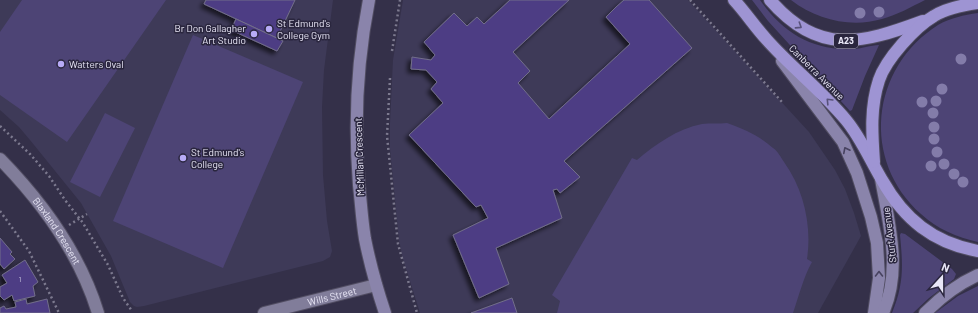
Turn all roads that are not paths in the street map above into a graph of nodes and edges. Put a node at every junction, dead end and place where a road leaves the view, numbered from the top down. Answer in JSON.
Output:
{"nodes":[{"id":1,"x":369,"y":0,"type":"edge"},
{"id":2,"x":770,"y":0,"type":"edge"},
{"id":3,"x":955,"y":0,"type":"edge"},
{"id":4,"x":738,"y":3,"type":"edge"},
{"id":5,"x":978,"y":3,"type":"edge"},
{"id":6,"x":933,"y":16,"type":"junction"},
{"id":7,"x":767,"y":40,"type":"junction"},
{"id":8,"x":0,"y":159,"type":"edge"},
{"id":9,"x":875,"y":167,"type":"junction"},
{"id":10,"x":881,"y":179,"type":"junction"},
{"id":11,"x":978,"y":251,"type":"edge"},
{"id":12,"x":978,"y":275,"type":"edge"},
{"id":13,"x":376,"y":285,"type":"junction"},
{"id":14,"x":98,"y":313,"type":"edge"},
{"id":15,"x":264,"y":313,"type":"edge"},
{"id":16,"x":384,"y":313,"type":"edge"},
{"id":17,"x":874,"y":313,"type":"edge"},
{"id":18,"x":883,"y":313,"type":"edge"},
{"id":19,"x":925,"y":313,"type":"edge"}],
"edges":[{"from":1,"to":13,"type":"main road","name":"McMillan Crescent"},
{"from":2,"to":6,"type":"highway","name":"Canberra Avenue","number":"A23","one_way":true},
{"from":3,"to":6,"type":"main road"},
{"from":4,"to":7,"type":"highway","name":"Canberra Avenue","number":"A23"},
{"from":5,"to":6,"type":"highway","name":"Canberra Avenue","number":"A23"},
{"from":6,"to":9,"type":"highway","name":"Canberra Avenue","number":"A23"},
{"from":9,"to":7,"type":"highway","name":"Canberra Avenue","number":"A23","one_way":true},
{"from":17,"to":7,"type":"main road","one_way":true},
{"from":8,"to":14,"type":"street","name":"Blaxland Crescent"},
{"from":9,"to":10,"type":"highway","name":"Canberra Avenue","number":"A23"},
{"from":10,"to":11,"type":"highway","name":"Canberra Avenue","number":"A23"},
{"from":10,"to":18,"type":"main road","name":"Sturt Avenue"},
{"from":12,"to":19,"type":"main road"},
{"from":13,"to":15,"type":"street","name":"Wills Street"},
{"from":13,"to":16,"type":"main road","name":"McMillan Crescent"}]}
